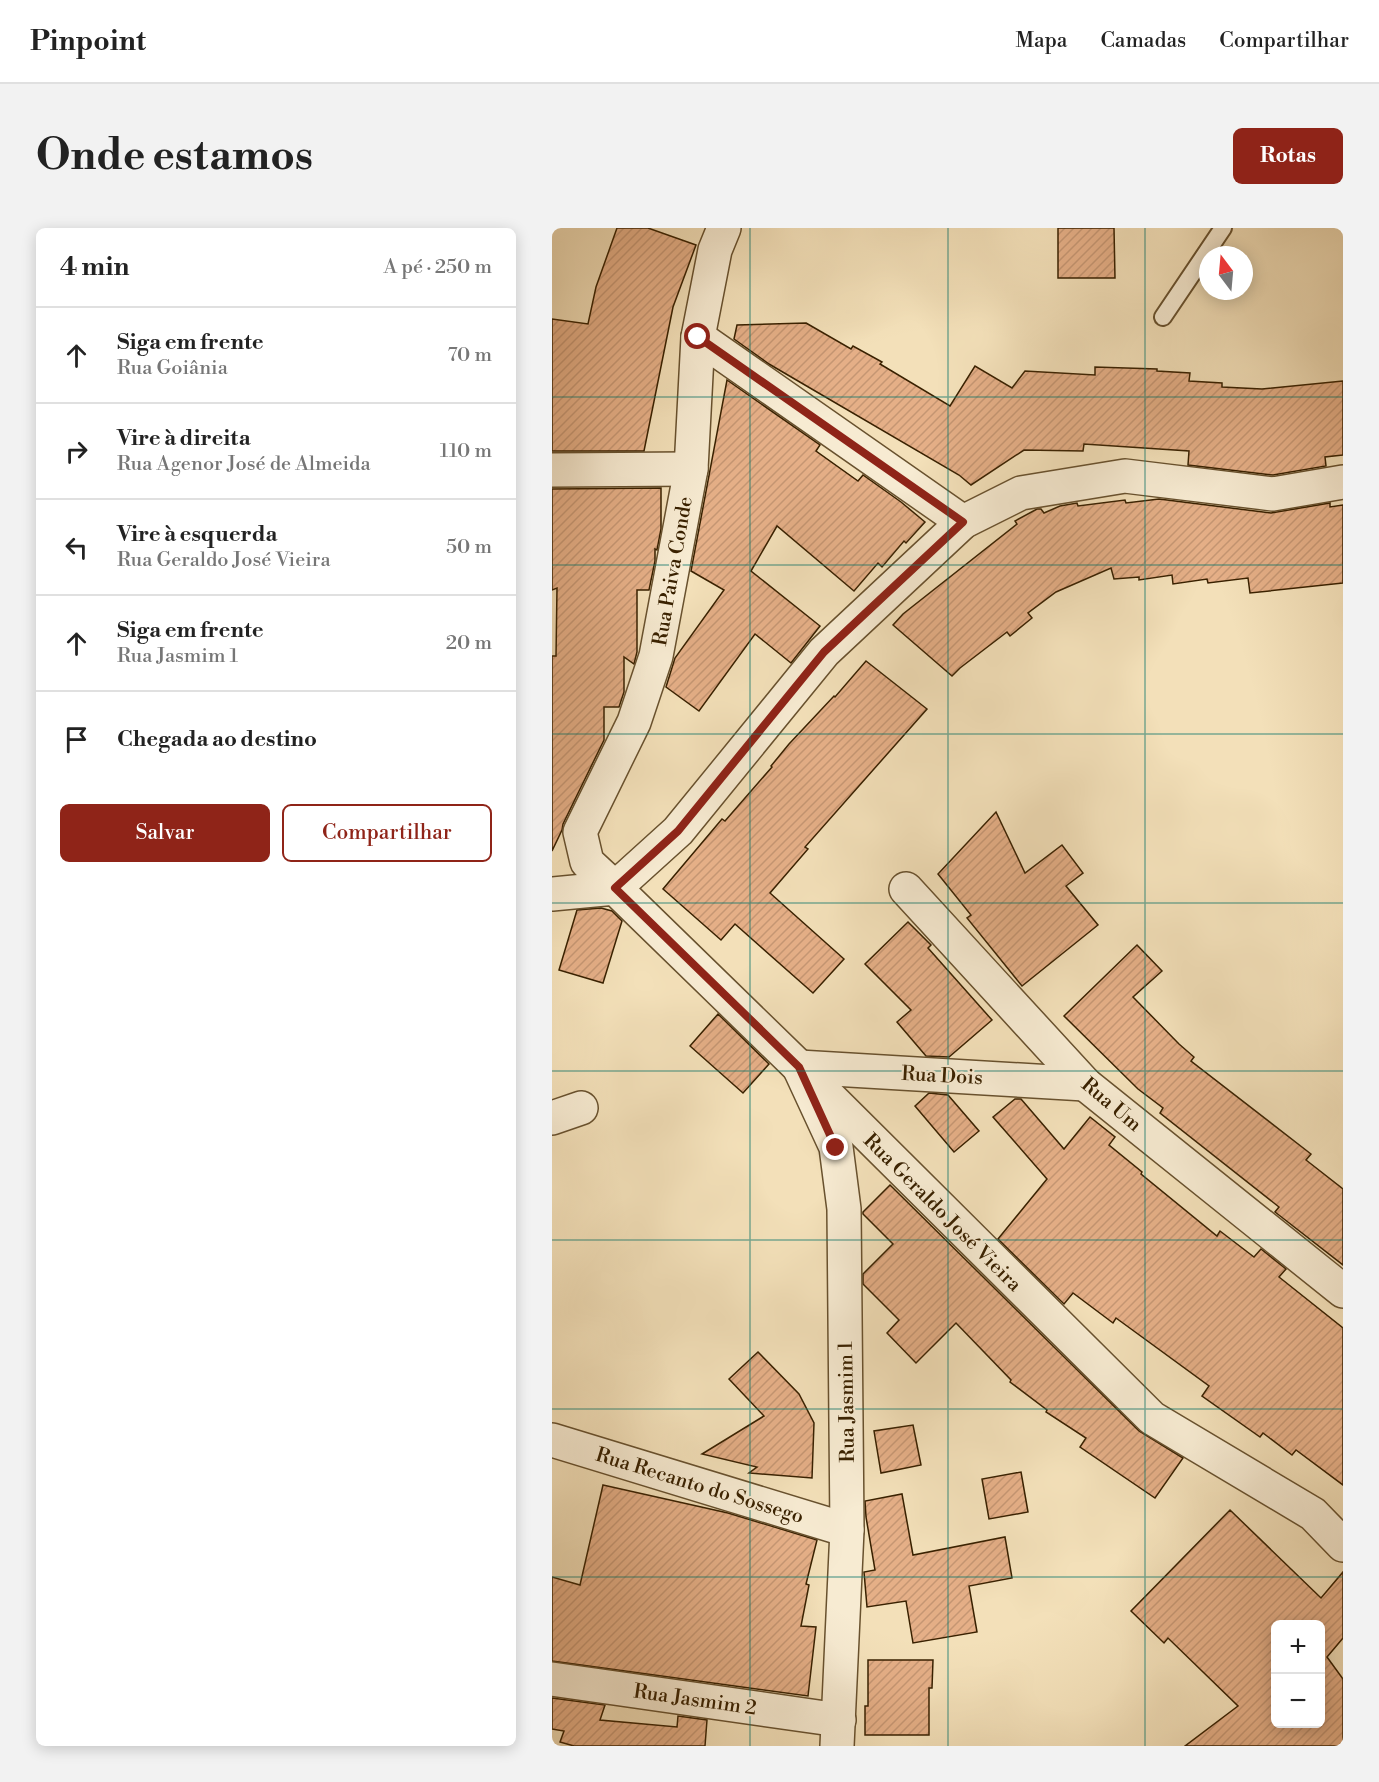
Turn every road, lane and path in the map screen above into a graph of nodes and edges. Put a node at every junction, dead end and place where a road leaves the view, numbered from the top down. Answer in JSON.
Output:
{"nodes":[{"id":1,"x":724,"y":228,"type":"edge"},
{"id":2,"x":1223,"y":228,"type":"edge"},
{"id":3,"x":1162,"y":317,"type":"dead end"},
{"id":4,"x":698,"y":337,"type":"junction"},
{"id":5,"x":691,"y":469,"type":"junction"},
{"id":6,"x":552,"y":470,"type":"edge"},
{"id":7,"x":1343,"y":482,"type":"edge"},
{"id":8,"x":963,"y":522,"type":"junction"},
{"id":9,"x":615,"y":888,"type":"junction"},
{"id":10,"x":906,"y":889,"type":"dead end"},
{"id":11,"x":552,"y":894,"type":"edge"},
{"id":12,"x":799,"y":1067,"type":"junction"},
{"id":13,"x":1085,"y":1084,"type":"junction"},
{"id":14,"x":1343,"y":1292,"type":"edge"},
{"id":15,"x":552,"y":1440,"type":"edge"},
{"id":16,"x":847,"y":1530,"type":"junction"},
{"id":17,"x":1343,"y":1545,"type":"edge"},
{"id":18,"x":552,"y":1679,"type":"edge"},
{"id":19,"x":838,"y":1733,"type":"edge"}],
"edges":[{"from":1,"to":4,"type":"street","name":"Rua Paiva Conde"},
{"from":2,"to":3,"type":"lane"},
{"from":4,"to":5,"type":"street","name":"Rua Paiva Conde"},
{"from":4,"to":8,"type":"street"},
{"from":5,"to":6,"type":"street"},
{"from":5,"to":9,"type":"street","name":"Rua Paiva Conde"},
{"from":7,"to":8,"type":"street"},
{"from":8,"to":9,"type":"street"},
{"from":9,"to":11,"type":"street"},
{"from":9,"to":12,"type":"street","name":"Rua Geraldo José Vieira"},
{"from":10,"to":13,"type":"street","name":"Rua Um"},
{"from":12,"to":13,"type":"street","name":"Rua Dois"},
{"from":12,"to":16,"type":"street","name":"Rua Jasmim 1"},
{"from":12,"to":17,"type":"street","name":"Rua Geraldo José Vieira"},
{"from":13,"to":14,"type":"street","name":"Rua Um"},
{"from":15,"to":16,"type":"street","name":"Rua Recanto do Sossego"},
{"from":16,"to":19,"type":"street","name":"Rua Jasmim 1"},
{"from":18,"to":19,"type":"street","name":"Rua Jasmim 2"}]}
